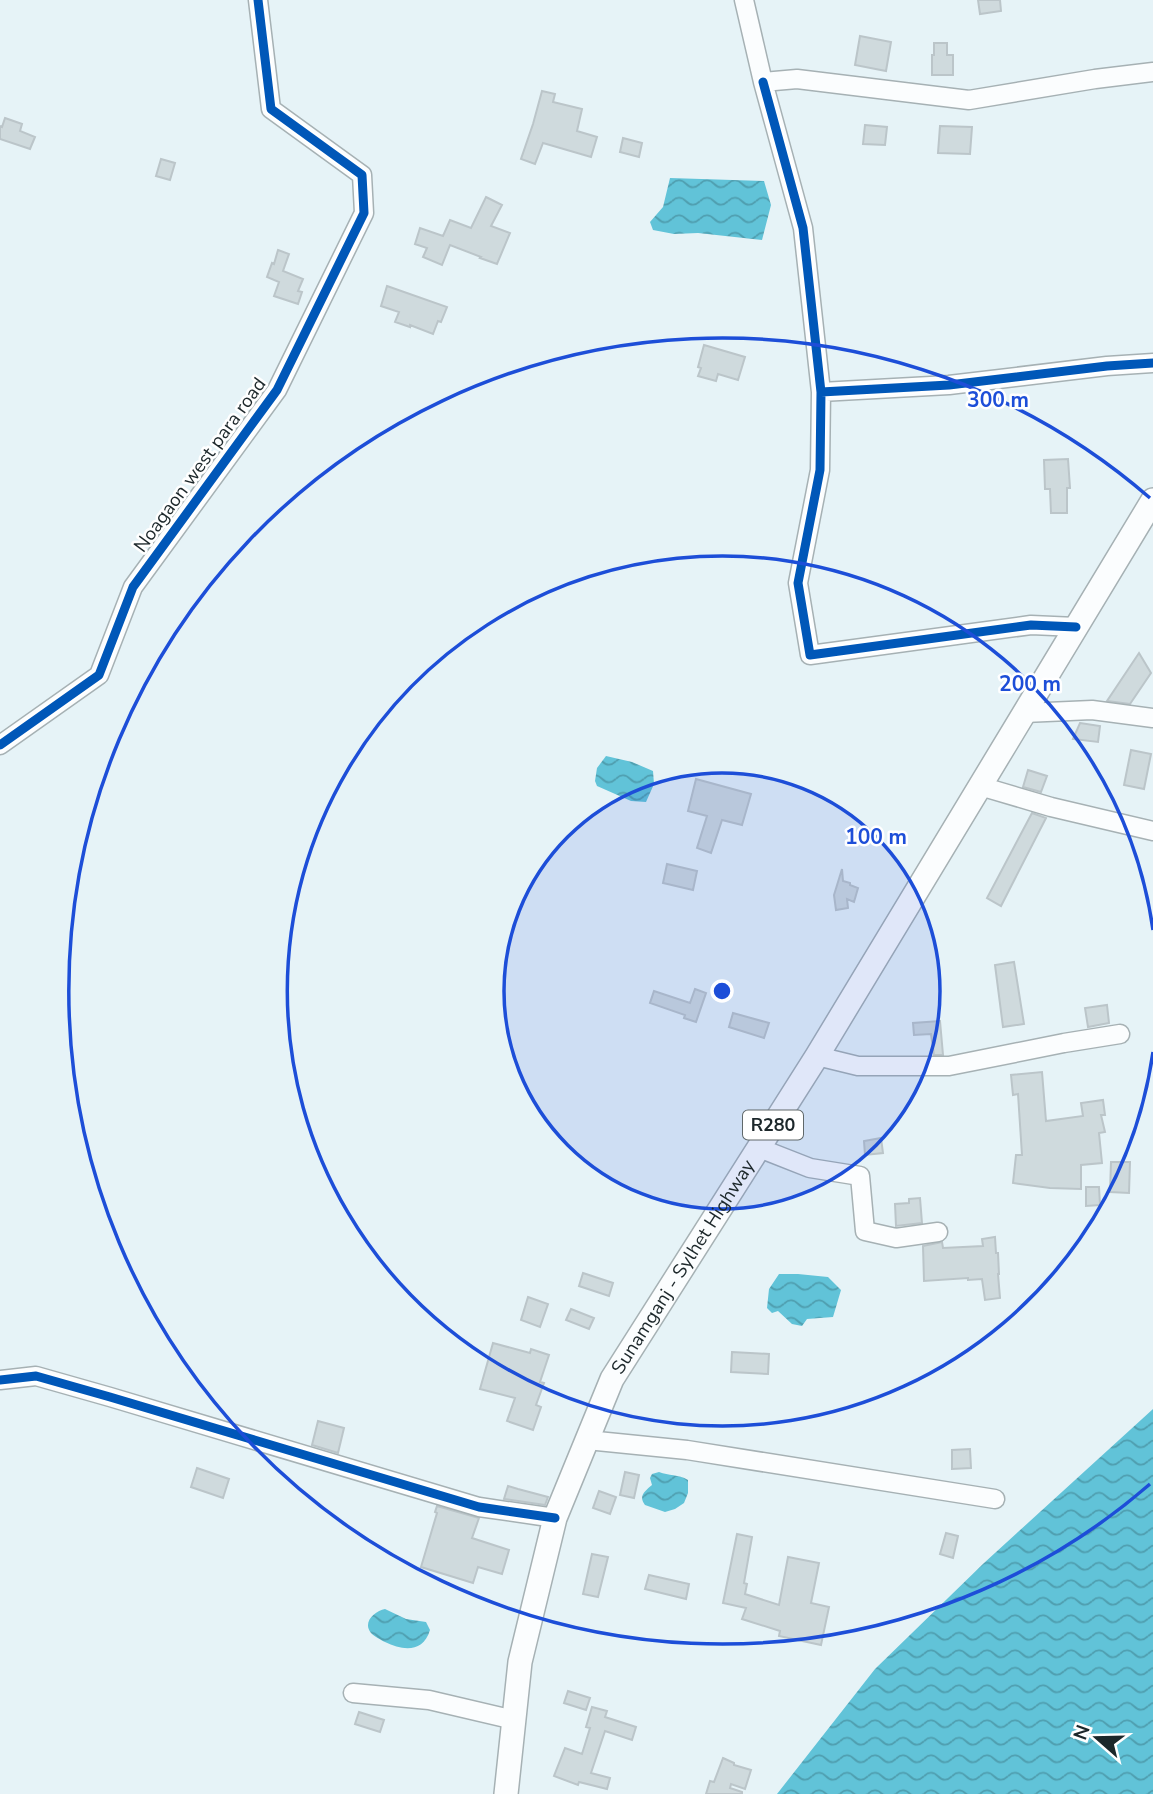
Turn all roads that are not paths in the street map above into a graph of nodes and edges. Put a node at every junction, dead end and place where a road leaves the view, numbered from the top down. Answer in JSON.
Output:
{"nodes":[{"id":1,"x":258,"y":0,"type":"edge"},
{"id":2,"x":744,"y":0,"type":"edge"},
{"id":3,"x":1153,"y":72,"type":"edge"},
{"id":4,"x":762,"y":82,"type":"junction"},
{"id":5,"x":1153,"y":363,"type":"edge"},
{"id":6,"x":821,"y":392,"type":"junction"},
{"id":7,"x":1153,"y":500,"type":"edge"},
{"id":8,"x":1076,"y":627,"type":"junction"},
{"id":9,"x":1024,"y":713,"type":"junction"},
{"id":10,"x":1153,"y":718,"type":"edge"},
{"id":11,"x":0,"y":745,"type":"edge"},
{"id":12,"x":980,"y":786,"type":"junction"},
{"id":13,"x":1153,"y":831,"type":"edge"},
{"id":14,"x":1120,"y":1034,"type":"dead end"},
{"id":15,"x":817,"y":1056,"type":"junction"},
{"id":16,"x":759,"y":1148,"type":"junction"},
{"id":17,"x":938,"y":1232,"type":"dead end"},
{"id":18,"x":0,"y":1380,"type":"edge"},
{"id":19,"x":587,"y":1440,"type":"junction"},
{"id":20,"x":995,"y":1499,"type":"dead end"},
{"id":21,"x":555,"y":1518,"type":"junction"},
{"id":22,"x":353,"y":1693,"type":"dead end"},
{"id":23,"x":514,"y":1720,"type":"junction"},
{"id":24,"x":506,"y":1794,"type":"edge"}],
"edges":[{"from":1,"to":11,"type":"street","name":"Noagaon west para road"},
{"from":2,"to":4,"type":"street"},
{"from":3,"to":4,"type":"street"},
{"from":4,"to":6,"type":"street"},
{"from":5,"to":6,"type":"street"},
{"from":6,"to":8,"type":"street"},
{"from":7,"to":8,"type":"main road","name":"Sunamganj - Sylhet Highway","number":"R280"},
{"from":8,"to":9,"type":"main road","name":"Sunamganj - Sylhet Highway","number":"R280"},
{"from":9,"to":10,"type":"street"},
{"from":9,"to":12,"type":"main road","name":"Sunamganj - Sylhet Highway","number":"R280"},
{"from":12,"to":13,"type":"street"},
{"from":12,"to":15,"type":"main road","name":"Sunamganj - Sylhet Highway","number":"R280"},
{"from":14,"to":15,"type":"street"},
{"from":15,"to":16,"type":"main road","name":"Sunamganj - Sylhet Highway","number":"R280"},
{"from":16,"to":17,"type":"street"},
{"from":16,"to":19,"type":"main road","name":"Sunamganj - Sylhet Highway","number":"R280"},
{"from":18,"to":21,"type":"street"},
{"from":19,"to":20,"type":"street"},
{"from":19,"to":21,"type":"main road","name":"Sunamganj - Sylhet Highway","number":"R280"},
{"from":21,"to":23,"type":"main road","name":"Sunamganj - Sylhet Highway","number":"R280"},
{"from":22,"to":23,"type":"street"},
{"from":23,"to":24,"type":"main road","name":"Sunamganj - Sylhet Highway","number":"R280"}]}
